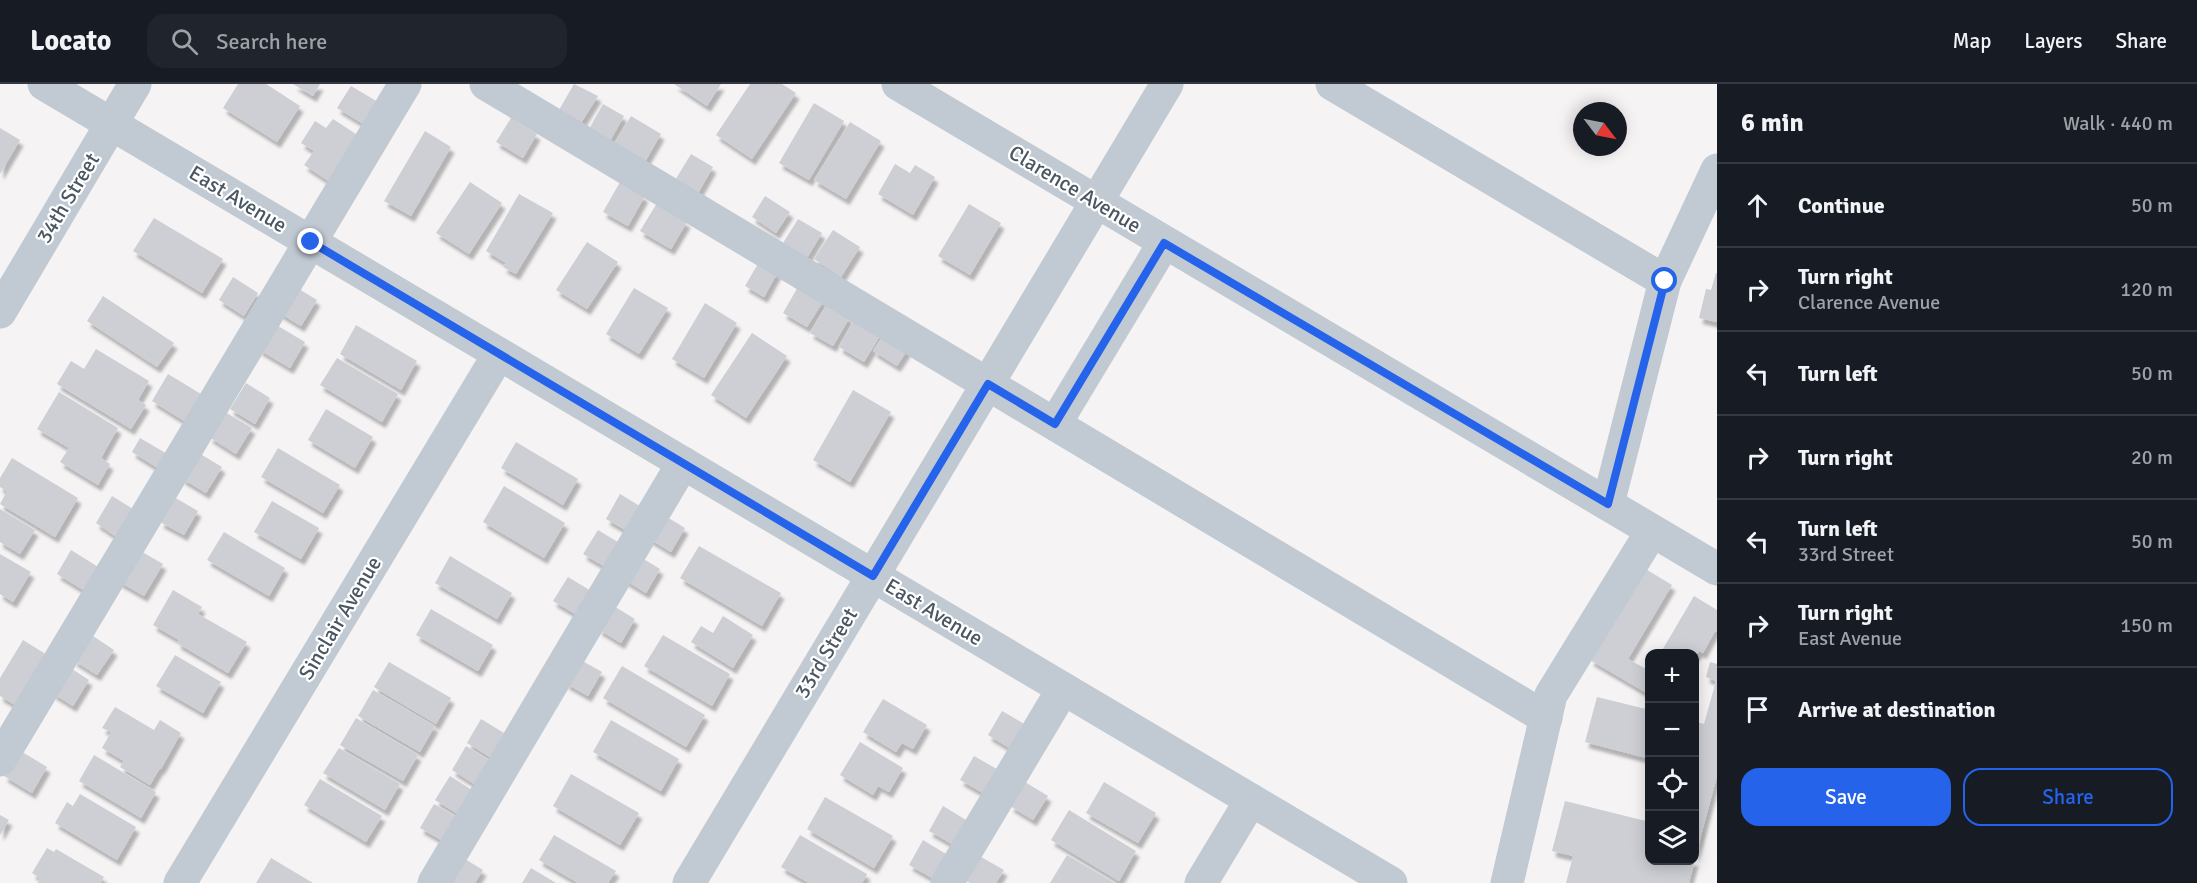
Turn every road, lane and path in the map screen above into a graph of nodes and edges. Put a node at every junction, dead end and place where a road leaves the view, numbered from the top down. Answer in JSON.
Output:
{"nodes":[{"id":1,"x":44,"y":84,"type":"edge"},
{"id":2,"x":135,"y":84,"type":"edge"},
{"id":3,"x":405,"y":84,"type":"edge"},
{"id":4,"x":486,"y":84,"type":"edge"},
{"id":5,"x":898,"y":84,"type":"edge"},
{"id":6,"x":1167,"y":84,"type":"edge"},
{"id":7,"x":1332,"y":84,"type":"edge"},
{"id":8,"x":112,"y":124,"type":"junction"},
{"id":9,"x":1717,"y":170,"type":"edge"},
{"id":10,"x":1096,"y":202,"type":"junction"},
{"id":11,"x":311,"y":242,"type":"junction"},
{"id":12,"x":1164,"y":243,"type":"junction"},
{"id":13,"x":1665,"y":281,"type":"junction"},
{"id":14,"x":0,"y":312,"type":"edge"},
{"id":15,"x":499,"y":354,"type":"junction"},
{"id":16,"x":988,"y":384,"type":"junction"},
{"id":17,"x":1055,"y":424,"type":"junction"},
{"id":18,"x":683,"y":463,"type":"junction"},
{"id":19,"x":1608,"y":504,"type":"junction"},
{"id":20,"x":1652,"y":531,"type":"junction"},
{"id":21,"x":1717,"y":569,"type":"edge"},
{"id":22,"x":873,"y":576,"type":"junction"},
{"id":23,"x":1063,"y":688,"type":"junction"},
{"id":24,"x":1546,"y":718,"type":"junction"},
{"id":25,"x":0,"y":760,"type":"edge"},
{"id":26,"x":1251,"y":800,"type":"junction"},
{"id":27,"x":180,"y":883,"type":"edge"},
{"id":28,"x":434,"y":883,"type":"edge"},
{"id":29,"x":689,"y":883,"type":"edge"},
{"id":30,"x":947,"y":883,"type":"edge"},
{"id":31,"x":1201,"y":883,"type":"edge"},
{"id":32,"x":1391,"y":883,"type":"edge"},
{"id":33,"x":1507,"y":883,"type":"edge"}],
"edges":[{"from":1,"to":8,"type":"street","name":"East Avenue"},
{"from":2,"to":8,"type":"street","name":"34th Street"},
{"from":3,"to":11,"type":"street"},
{"from":4,"to":16,"type":"street"},
{"from":5,"to":10,"type":"street","name":"Clarence Avenue"},
{"from":6,"to":10,"type":"street","name":"33rd Street"},
{"from":7,"to":13,"type":"street"},
{"from":8,"to":11,"type":"street","name":"East Avenue"},
{"from":8,"to":14,"type":"street","name":"34th Street"},
{"from":9,"to":13,"type":"street"},
{"from":10,"to":12,"type":"street","name":"Clarence Avenue"},
{"from":10,"to":16,"type":"street","name":"33rd Street"},
{"from":11,"to":15,"type":"street","name":"East Avenue"},
{"from":11,"to":25,"type":"street"},
{"from":12,"to":17,"type":"street"},
{"from":12,"to":19,"type":"street","name":"Clarence Avenue"},
{"from":13,"to":19,"type":"street"},
{"from":15,"to":18,"type":"street","name":"East Avenue"},
{"from":15,"to":27,"type":"street","name":"Sinclair Avenue"},
{"from":16,"to":17,"type":"street"},
{"from":16,"to":22,"type":"street","name":"33rd Street"},
{"from":17,"to":24,"type":"street"},
{"from":18,"to":22,"type":"street","name":"East Avenue"},
{"from":18,"to":28,"type":"street"},
{"from":19,"to":20,"type":"street","name":"Clarence Avenue"},
{"from":20,"to":21,"type":"street","name":"Clarence Avenue"},
{"from":20,"to":24,"type":"street"},
{"from":22,"to":23,"type":"street","name":"East Avenue"},
{"from":22,"to":29,"type":"street","name":"33rd Street"},
{"from":23,"to":26,"type":"street","name":"East Avenue"},
{"from":23,"to":30,"type":"street"},
{"from":24,"to":33,"type":"street"},
{"from":26,"to":31,"type":"street"},
{"from":26,"to":32,"type":"street","name":"East Avenue"}]}
